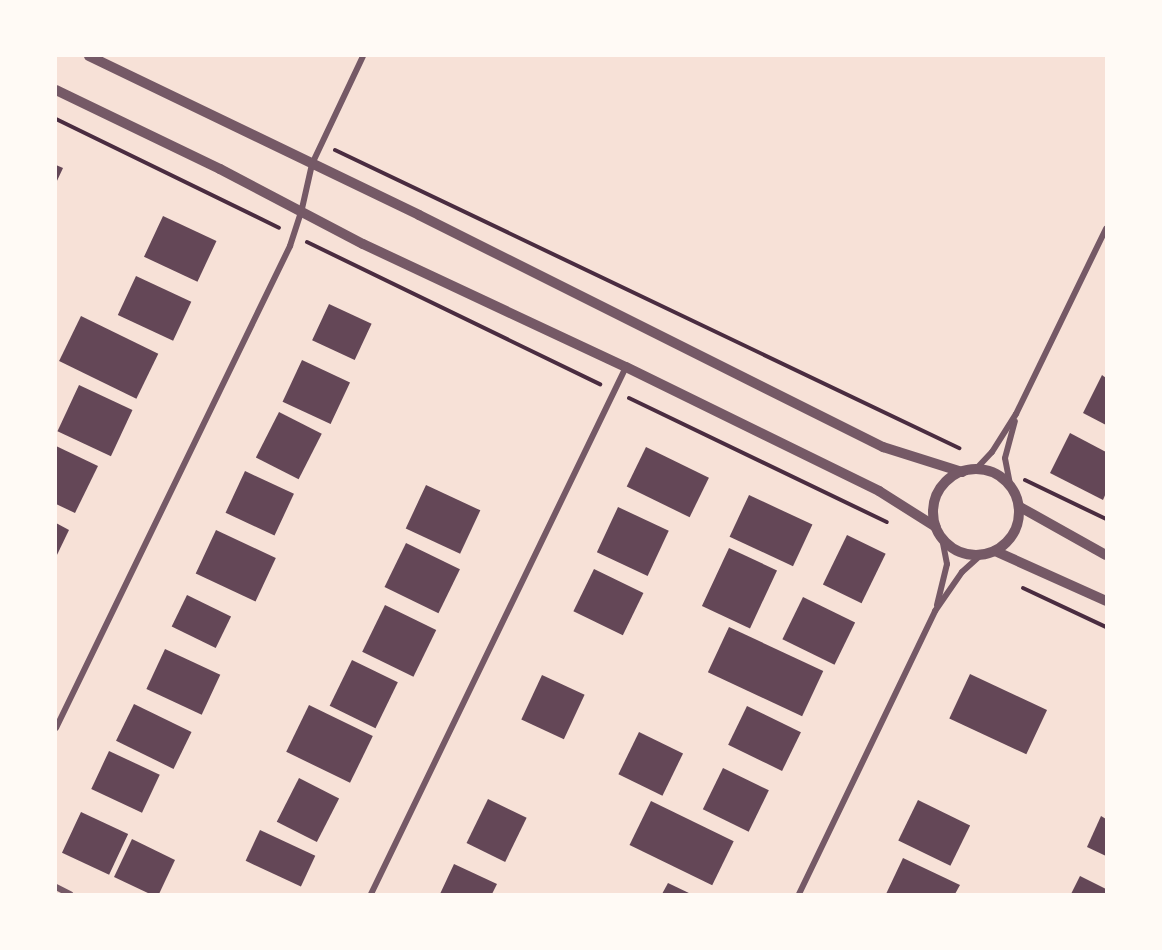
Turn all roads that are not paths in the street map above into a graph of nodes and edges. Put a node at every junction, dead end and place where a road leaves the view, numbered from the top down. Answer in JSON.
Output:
{"nodes":[{"id":1,"x":89,"y":56,"type":"edge"},
{"id":2,"x":363,"y":56,"type":"edge"},
{"id":3,"x":56,"y":90,"type":"edge"},
{"id":4,"x":312,"y":164,"type":"junction"},
{"id":5,"x":302,"y":213,"type":"junction"},
{"id":6,"x":1107,"y":229,"type":"edge"},
{"id":7,"x":626,"y":367,"type":"junction"},
{"id":8,"x":1016,"y":414,"type":"junction"},
{"id":9,"x":976,"y":469,"type":"junction"},
{"id":10,"x":962,"y":472,"type":"junction"},
{"id":11,"x":1010,"y":484,"type":"junction"},
{"id":12,"x":1020,"y":507,"type":"junction"},
{"id":13,"x":936,"y":527,"type":"junction"},
{"id":14,"x":942,"y":539,"type":"junction"},
{"id":15,"x":995,"y":551,"type":"junction"},
{"id":16,"x":981,"y":555,"type":"junction"},
{"id":17,"x":1107,"y":555,"type":"edge"},
{"id":18,"x":1107,"y":601,"type":"edge"},
{"id":19,"x":935,"y":612,"type":"junction"},
{"id":20,"x":56,"y":728,"type":"edge"},
{"id":21,"x":56,"y":887,"type":"edge"},
{"id":22,"x":70,"y":894,"type":"edge"},
{"id":23,"x":371,"y":894,"type":"edge"},
{"id":24,"x":800,"y":894,"type":"edge"}],
"edges":[{"from":1,"to":4,"type":"street"},
{"from":2,"to":4,"type":"street"},
{"from":3,"to":5,"type":"street"},
{"from":4,"to":5,"type":"street"},
{"from":4,"to":10,"type":"street"},
{"from":5,"to":7,"type":"street"},
{"from":5,"to":20,"type":"street"},
{"from":6,"to":8,"type":"street"},
{"from":7,"to":13,"type":"street"},
{"from":7,"to":23,"type":"street"},
{"from":8,"to":9,"type":"street"},
{"from":8,"to":11,"type":"street"},
{"from":9,"to":10,"type":"street"},
{"from":9,"to":11,"type":"street"},
{"from":10,"to":13,"type":"street"},
{"from":11,"to":12,"type":"street"},
{"from":12,"to":15,"type":"street"},
{"from":12,"to":17,"type":"street"},
{"from":13,"to":14,"type":"street"},
{"from":14,"to":16,"type":"street"},
{"from":14,"to":19,"type":"street"},
{"from":15,"to":16,"type":"street"},
{"from":15,"to":18,"type":"street"},
{"from":16,"to":19,"type":"street"},
{"from":19,"to":24,"type":"street"},
{"from":21,"to":22,"type":"street"}]}
